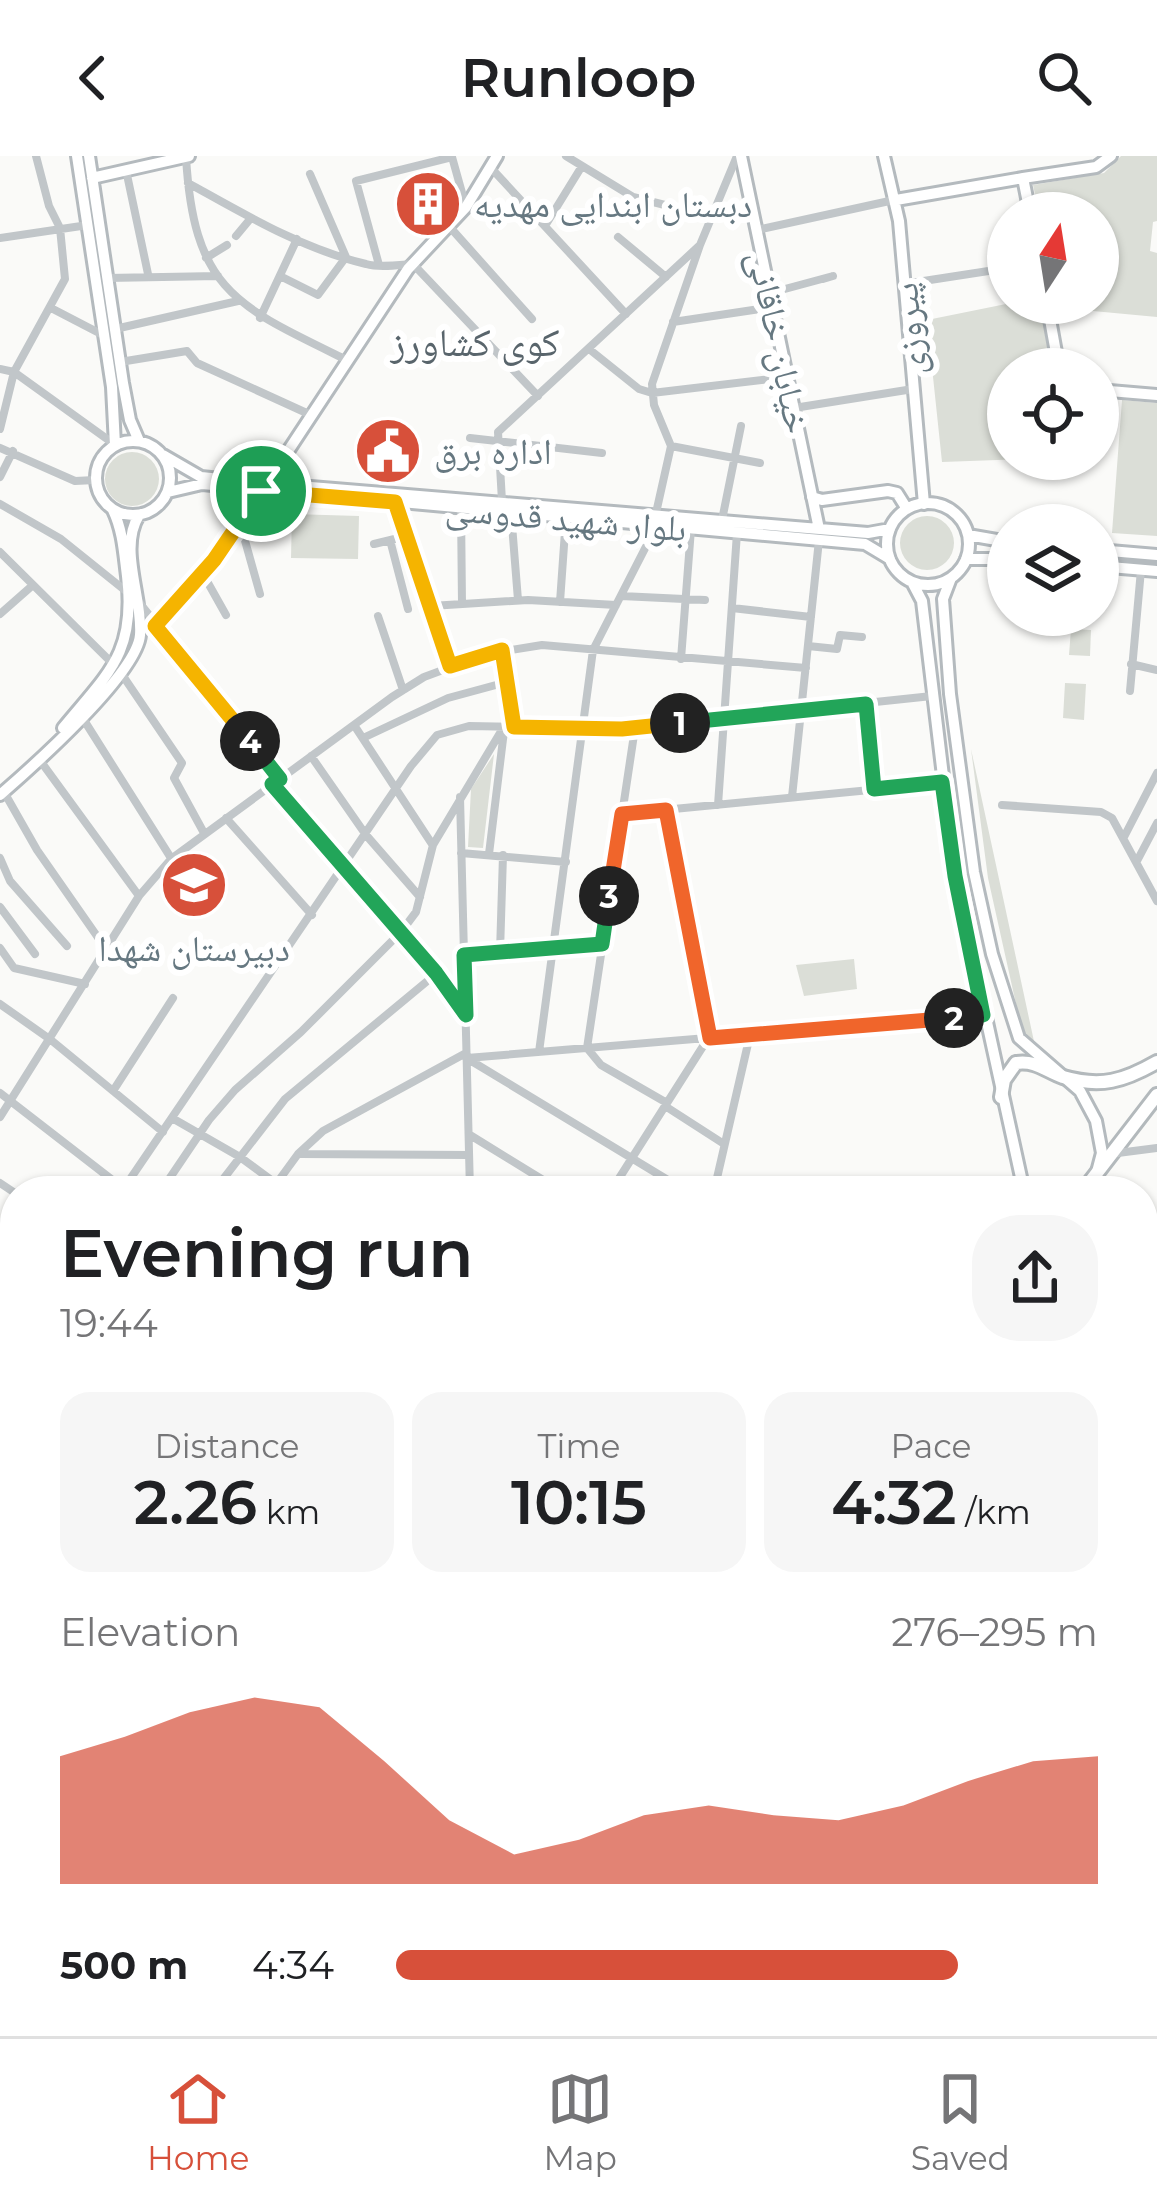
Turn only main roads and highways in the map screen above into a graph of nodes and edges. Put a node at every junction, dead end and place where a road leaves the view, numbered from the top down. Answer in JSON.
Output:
{"nodes":[{"id":1,"x":77,"y":156,"type":"edge"},
{"id":2,"x":92,"y":156,"type":"edge"},
{"id":3,"x":187,"y":156,"type":"edge"},
{"id":4,"x":739,"y":156,"type":"edge"},
{"id":5,"x":884,"y":156,"type":"edge"},
{"id":6,"x":1111,"y":156,"type":"edge"},
{"id":7,"x":494,"y":162,"type":"edge"},
{"id":8,"x":92,"y":178,"type":"junction"},
{"id":9,"x":1023,"y":178,"type":"junction"},
{"id":10,"x":1026,"y":192,"type":"edge"},
{"id":11,"x":896,"y":200,"type":"junction"},
{"id":12,"x":110,"y":333,"type":"junction"},
{"id":13,"x":1119,"y":392,"type":"edge"},
{"id":14,"x":1157,"y":395,"type":"edge"},
{"id":15,"x":139,"y":441,"type":"junction"},
{"id":16,"x":115,"y":445,"type":"junction"},
{"id":17,"x":163,"y":455,"type":"junction"},
{"id":18,"x":264,"y":487,"type":"junction"},
{"id":19,"x":168,"y":492,"type":"junction"},
{"id":20,"x":812,"y":496,"type":"junction"},
{"id":21,"x":924,"y":504,"type":"junction"},
{"id":22,"x":907,"y":509,"type":"junction"},
{"id":23,"x":113,"y":510,"type":"junction"},
{"id":24,"x":139,"y":515,"type":"junction"},
{"id":25,"x":657,"y":519,"type":"junction"},
{"id":26,"x":890,"y":529,"type":"junction"},
{"id":27,"x":819,"y":534,"type":"junction"},
{"id":28,"x":968,"y":535,"type":"junction"},
{"id":29,"x":987,"y":538,"type":"edge"},
{"id":30,"x":1119,"y":552,"type":"edge"},
{"id":31,"x":1157,"y":555,"type":"edge"},
{"id":32,"x":890,"y":559,"type":"junction"},
{"id":33,"x":966,"y":559,"type":"junction"},
{"id":34,"x":987,"y":559,"type":"edge"},
{"id":35,"x":1119,"y":567,"type":"edge"},
{"id":36,"x":1157,"y":571,"type":"edge"},
{"id":37,"x":952,"y":578,"type":"junction"},
{"id":38,"x":913,"y":582,"type":"junction"},
{"id":39,"x":133,"y":596,"type":"junction"},
{"id":40,"x":117,"y":668,"type":"junction"},
{"id":41,"x":38,"y":759,"type":"junction"},
{"id":42,"x":2,"y":794,"type":"edge"},
{"id":43,"x":974,"y":872,"type":"junction"},
{"id":44,"x":955,"y":876,"type":"junction"},
{"id":45,"x":1157,"y":1062,"type":"edge"},
{"id":46,"x":1062,"y":1076,"type":"junction"},
{"id":47,"x":1157,"y":1095,"type":"edge"},
{"id":48,"x":1001,"y":1097,"type":"junction"},
{"id":49,"x":1100,"y":1168,"type":"junction"},
{"id":50,"x":1022,"y":1176,"type":"edge"},
{"id":51,"x":1096,"y":1176,"type":"edge"}],
"edges":[{"from":1,"to":12,"type":"main road"},
{"from":2,"to":8,"type":"main road"},
{"from":3,"to":8,"type":"main road"},
{"from":4,"to":20,"type":"main road","name":"خیابان خاقانی"},
{"from":5,"to":11,"type":"main road","name":"پیروزی"},
{"from":6,"to":9,"type":"main road"},
{"from":7,"to":18,"type":"main road"},
{"from":8,"to":12,"type":"main road"},
{"from":9,"to":10,"type":"main road"},
{"from":9,"to":11,"type":"main road"},
{"from":11,"to":21,"type":"main road","name":"پیروزی"},
{"from":12,"to":15,"type":"main road"},
{"from":12,"to":16,"type":"main road"},
{"from":13,"to":14,"type":"main road"},
{"from":15,"to":16,"type":"main road"},
{"from":15,"to":17,"type":"main road"},
{"from":16,"to":23,"type":"main road"},
{"from":17,"to":18,"type":"main road","name":"بلوار شهید قدوسی"},
{"from":17,"to":19,"type":"main road"},
{"from":18,"to":19,"type":"main road","name":"بلوار شهید قدوسی"},
{"from":18,"to":25,"type":"main road","name":"بلوار شهید قدوسی"},
{"from":18,"to":25,"type":"main road","name":"بلوار شهید قدوسی"},
{"from":19,"to":24,"type":"main road"},
{"from":20,"to":22,"type":"main road"},
{"from":20,"to":27,"type":"main road","name":"خیابان خاقانی"},
{"from":21,"to":22,"type":"main road"},
{"from":21,"to":28,"type":"main road"},
{"from":22,"to":26,"type":"main road"},
{"from":23,"to":24,"type":"main road"},
{"from":23,"to":39,"type":"main road"},
{"from":24,"to":39,"type":"main road"},
{"from":25,"to":27,"type":"main road","name":"بلوار شهید قدوسی"},
{"from":25,"to":27,"type":"main road","name":"بلوار شهید قدوسی"},
{"from":26,"to":27,"type":"main road"},
{"from":26,"to":32,"type":"main road"},
{"from":27,"to":32,"type":"main road","name":"بلوار شهید قدوسی"},
{"from":28,"to":29,"type":"main road"},
{"from":28,"to":33,"type":"main road"},
{"from":30,"to":31,"type":"main road"},
{"from":32,"to":38,"type":"main road"},
{"from":33,"to":34,"type":"main road"},
{"from":33,"to":37,"type":"main road"},
{"from":35,"to":36,"type":"main road"},
{"from":37,"to":38,"type":"main road"},
{"from":37,"to":43,"type":"main road"},
{"from":38,"to":44,"type":"main road"},
{"from":39,"to":40,"type":"main road"},
{"from":40,"to":41,"type":"main road"},
{"from":40,"to":41,"type":"main road"},
{"from":41,"to":42,"type":"main road"},
{"from":43,"to":44,"type":"main road"},
{"from":43,"to":46,"type":"main road"},
{"from":44,"to":48,"type":"main road"},
{"from":45,"to":46,"type":"main road"},
{"from":46,"to":48,"type":"main road"},
{"from":46,"to":49,"type":"main road"},
{"from":47,"to":49,"type":"main road"},
{"from":48,"to":50,"type":"main road"},
{"from":49,"to":51,"type":"main road"}]}
